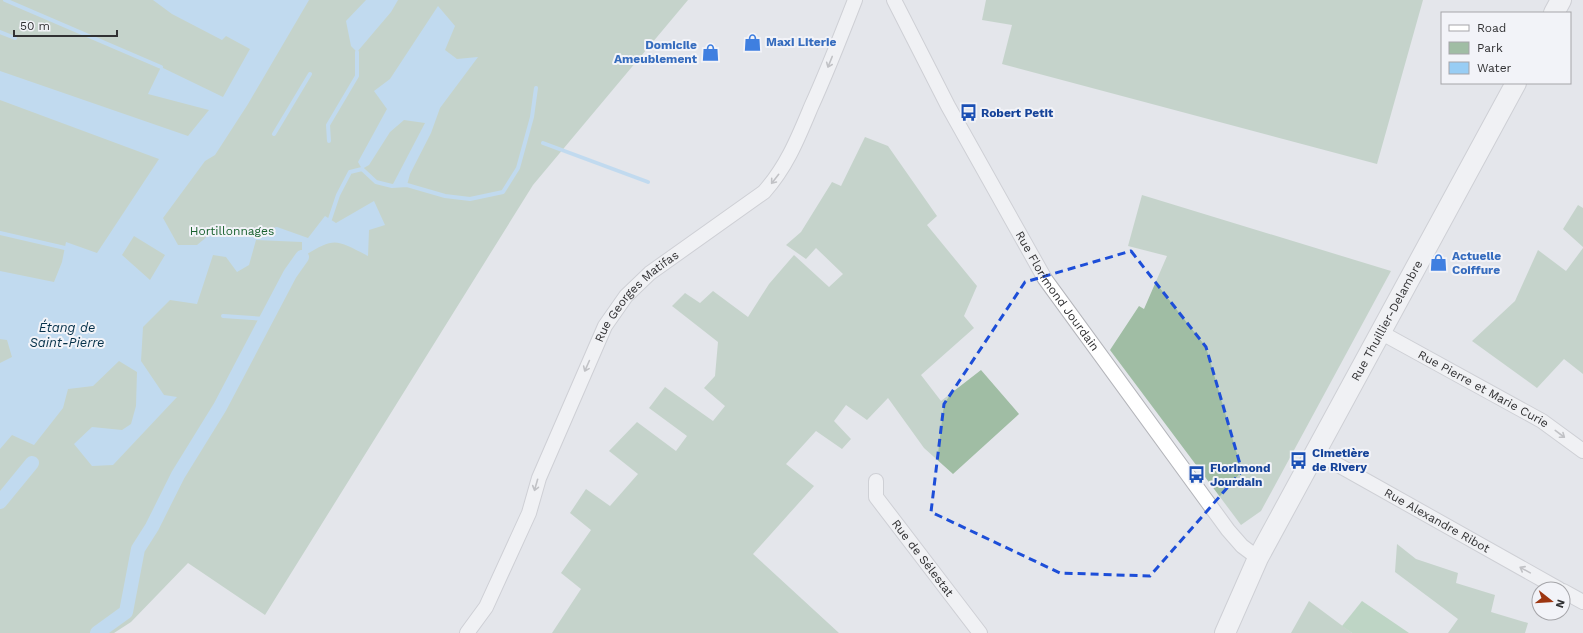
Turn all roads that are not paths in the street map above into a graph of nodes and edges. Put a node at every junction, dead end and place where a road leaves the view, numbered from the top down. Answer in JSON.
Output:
{"nodes":[{"id":1,"x":855,"y":0,"type":"edge"},
{"id":2,"x":894,"y":0,"type":"edge"},
{"id":3,"x":1561,"y":0,"type":"edge"},
{"id":4,"x":1555,"y":12,"type":"edge"},
{"id":5,"x":1515,"y":84,"type":"edge"},
{"id":6,"x":1380,"y":332,"type":"junction"},
{"id":7,"x":1583,"y":451,"type":"edge"},
{"id":8,"x":1315,"y":452,"type":"junction"},
{"id":9,"x":876,"y":481,"type":"dead end"},
{"id":10,"x":1258,"y":558,"type":"junction"},
{"id":11,"x":1545,"y":581,"type":"edge"},
{"id":12,"x":1571,"y":595,"type":"edge"},
{"id":13,"x":1583,"y":602,"type":"edge"},
{"id":14,"x":468,"y":633,"type":"edge"},
{"id":15,"x":980,"y":633,"type":"edge"},
{"id":16,"x":1225,"y":633,"type":"edge"}],
"edges":[{"from":1,"to":14,"type":"street","name":"Rue Georges Matifas","one_way":true},
{"from":2,"to":10,"type":"street","name":"Rue Florimond Jourdain"},
{"from":3,"to":4,"type":"main road"},
{"from":5,"to":6,"type":"main road","name":"Rue Thuillier-Delambre"},
{"from":6,"to":7,"type":"street","name":"Rue Pierre et Marie Curie","one_way":true},
{"from":6,"to":8,"type":"main road","name":"Rue Thuillier-Delambre"},
{"from":8,"to":10,"type":"main road","name":"Rue Thuillier-Delambre"},
{"from":11,"to":8,"type":"street","name":"Rue Alexandre Ribot","one_way":true},
{"from":9,"to":15,"type":"street","name":"Rue de Sélestat"},
{"from":10,"to":16,"type":"main road","name":"Rue Thuillier-Delambre"},
{"from":12,"to":13,"type":"street"}]}
